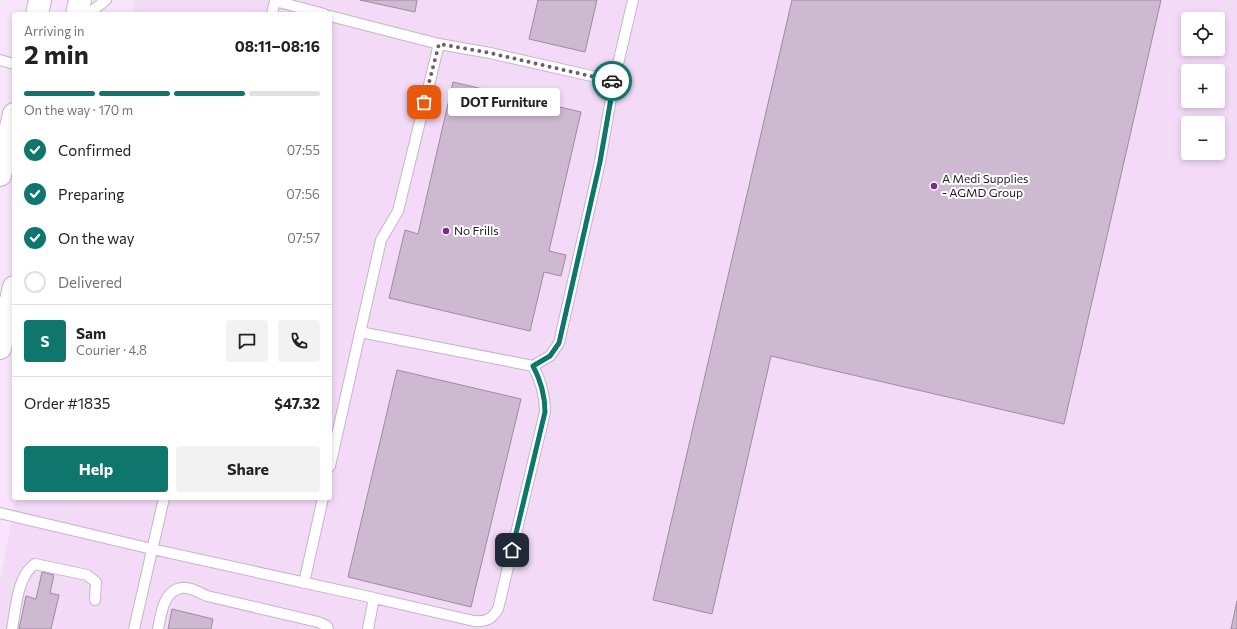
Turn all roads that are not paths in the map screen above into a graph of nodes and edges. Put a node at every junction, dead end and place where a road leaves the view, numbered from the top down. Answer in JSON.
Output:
{"nodes":[{"id":1,"x":40,"y":0,"type":"edge"},
{"id":2,"x":80,"y":0,"type":"edge"},
{"id":3,"x":106,"y":0,"type":"edge"},
{"id":4,"x":633,"y":0,"type":"edge"},
{"id":5,"x":272,"y":1,"type":"edge"},
{"id":6,"x":37,"y":12,"type":"edge"},
{"id":7,"x":77,"y":12,"type":"edge"},
{"id":8,"x":91,"y":12,"type":"edge"},
{"id":9,"x":272,"y":12,"type":"edge"},
{"id":10,"x":316,"y":12,"type":"edge"},
{"id":11,"x":332,"y":17,"type":"edge"},
{"id":12,"x":439,"y":44,"type":"junction"},
{"id":13,"x":0,"y":60,"type":"edge"},
{"id":14,"x":12,"y":63,"type":"edge"},
{"id":15,"x":614,"y":81,"type":"junction"},
{"id":16,"x":12,"y":123,"type":"edge"},
{"id":17,"x":0,"y":175,"type":"edge"},
{"id":18,"x":12,"y":296,"type":"edge"},
{"id":19,"x":360,"y":332,"type":"junction"},
{"id":20,"x":0,"y":348,"type":"edge"},
{"id":21,"x":533,"y":366,"type":"junction"},
{"id":22,"x":332,"y":457,"type":"edge"},
{"id":23,"x":164,"y":500,"type":"edge"},
{"id":24,"x":323,"y":500,"type":"edge"},
{"id":25,"x":0,"y":513,"type":"edge"},
{"id":26,"x":152,"y":549,"type":"junction"},
{"id":27,"x":304,"y":582,"type":"junction"},
{"id":28,"x":374,"y":598,"type":"junction"},
{"id":29,"x":95,"y":600,"type":"dead end"},
{"id":30,"x":12,"y":629,"type":"edge"},
{"id":31,"x":134,"y":629,"type":"edge"},
{"id":32,"x":158,"y":629,"type":"edge"},
{"id":33,"x":328,"y":629,"type":"edge"},
{"id":34,"x":368,"y":629,"type":"edge"}],
"edges":[{"from":1,"to":6,"type":"main road"},
{"from":2,"to":7,"type":"main road"},
{"from":3,"to":8,"type":"lane"},
{"from":4,"to":15,"type":"lane"},
{"from":5,"to":9,"type":"lane"},
{"from":5,"to":10,"type":"lane"},
{"from":11,"to":12,"type":"lane"},
{"from":12,"to":15,"type":"lane"},
{"from":12,"to":19,"type":"lane"},
{"from":13,"to":14,"type":"lane"},
{"from":15,"to":21,"type":"lane"},
{"from":16,"to":17,"type":"main road"},
{"from":18,"to":20,"type":"main road"},
{"from":19,"to":21,"type":"lane"},
{"from":19,"to":22,"type":"lane"},
{"from":21,"to":28,"type":"lane"},
{"from":23,"to":26,"type":"lane"},
{"from":24,"to":27,"type":"lane"},
{"from":25,"to":26,"type":"lane"},
{"from":26,"to":27,"type":"lane"},
{"from":26,"to":31,"type":"lane"},
{"from":27,"to":28,"type":"lane"},
{"from":28,"to":34,"type":"lane"},
{"from":29,"to":30,"type":"lane"},
{"from":32,"to":33,"type":"lane"}]}
